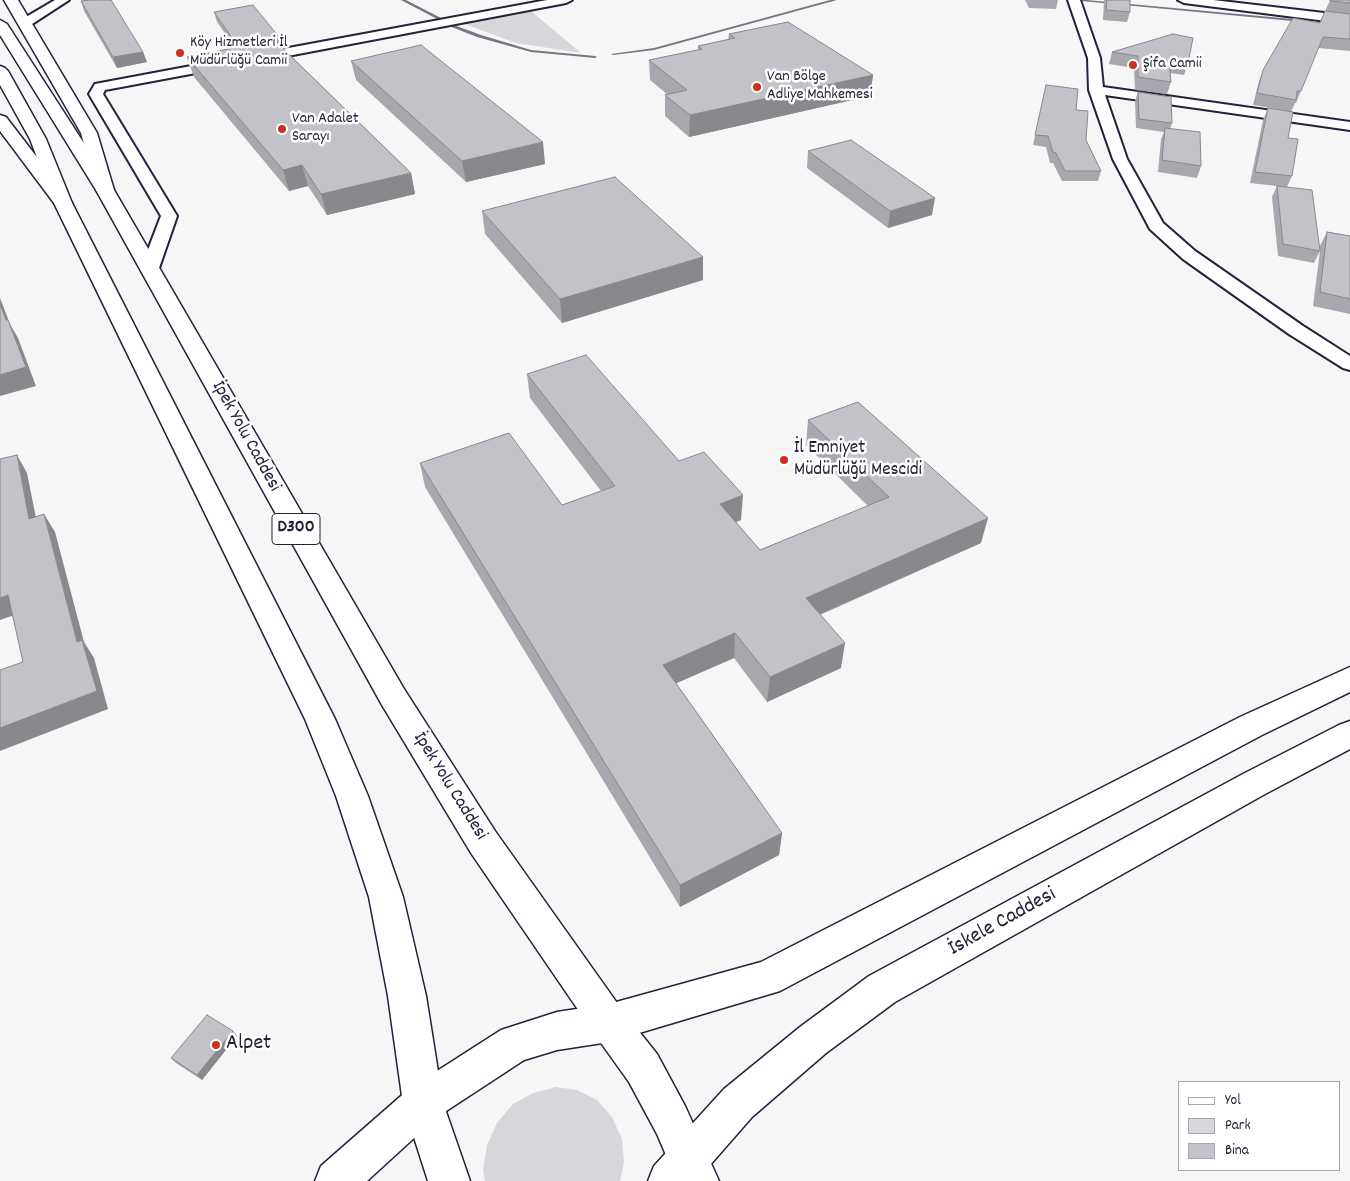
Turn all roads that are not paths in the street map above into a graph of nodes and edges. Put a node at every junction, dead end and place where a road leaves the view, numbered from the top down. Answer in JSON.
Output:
{"nodes":[{"id":1,"x":11,"y":0,"type":"edge"},
{"id":2,"x":63,"y":0,"type":"edge"},
{"id":3,"x":566,"y":0,"type":"edge"},
{"id":4,"x":1074,"y":0,"type":"edge"},
{"id":5,"x":1184,"y":0,"type":"edge"},
{"id":6,"x":1234,"y":2,"type":"edge"},
{"id":7,"x":1350,"y":20,"type":"edge"},
{"id":8,"x":13,"y":24,"type":"edge"},
{"id":9,"x":0,"y":71,"type":"edge"},
{"id":10,"x":1096,"y":90,"type":"junction"},
{"id":11,"x":0,"y":120,"type":"edge"},
{"id":12,"x":1350,"y":126,"type":"edge"},
{"id":13,"x":63,"y":203,"type":"junction"},
{"id":14,"x":150,"y":268,"type":"junction"},
{"id":15,"x":1350,"y":364,"type":"edge"},
{"id":16,"x":1350,"y":679,"type":"edge"},
{"id":17,"x":1350,"y":734,"type":"edge"},
{"id":18,"x":608,"y":1023,"type":"junction"},
{"id":19,"x":423,"y":1103,"type":"junction"},
{"id":20,"x":685,"y":1173,"type":"edge"},
{"id":21,"x":336,"y":1181,"type":"edge"},
{"id":22,"x":449,"y":1181,"type":"edge"}],
"edges":[{"from":1,"to":8,"type":"main road","name":"İpek Yolu Caddesi"},
{"from":2,"to":8,"type":"street"},
{"from":3,"to":14,"type":"street"},
{"from":4,"to":10,"type":"street"},
{"from":5,"to":6,"type":"street"},
{"from":6,"to":7,"type":"street"},
{"from":8,"to":14,"type":"main road","name":"İpek Yolu Caddesi","number":"D300"},
{"from":9,"to":13,"type":"main road"},
{"from":10,"to":12,"type":"street"},
{"from":10,"to":15,"type":"street"},
{"from":11,"to":13,"type":"main road"},
{"from":13,"to":19,"type":"main road"},
{"from":14,"to":18,"type":"main road","name":"İpek Yolu Caddesi","number":"D300"},
{"from":16,"to":18,"type":"main road"},
{"from":17,"to":20,"type":"main road","name":"İskele Caddesi"},
{"from":18,"to":19,"type":"main road"},
{"from":18,"to":20,"type":"main road","name":"İpek Yolu Caddesi"},
{"from":19,"to":21,"type":"main road"},
{"from":19,"to":22,"type":"main road"}]}
